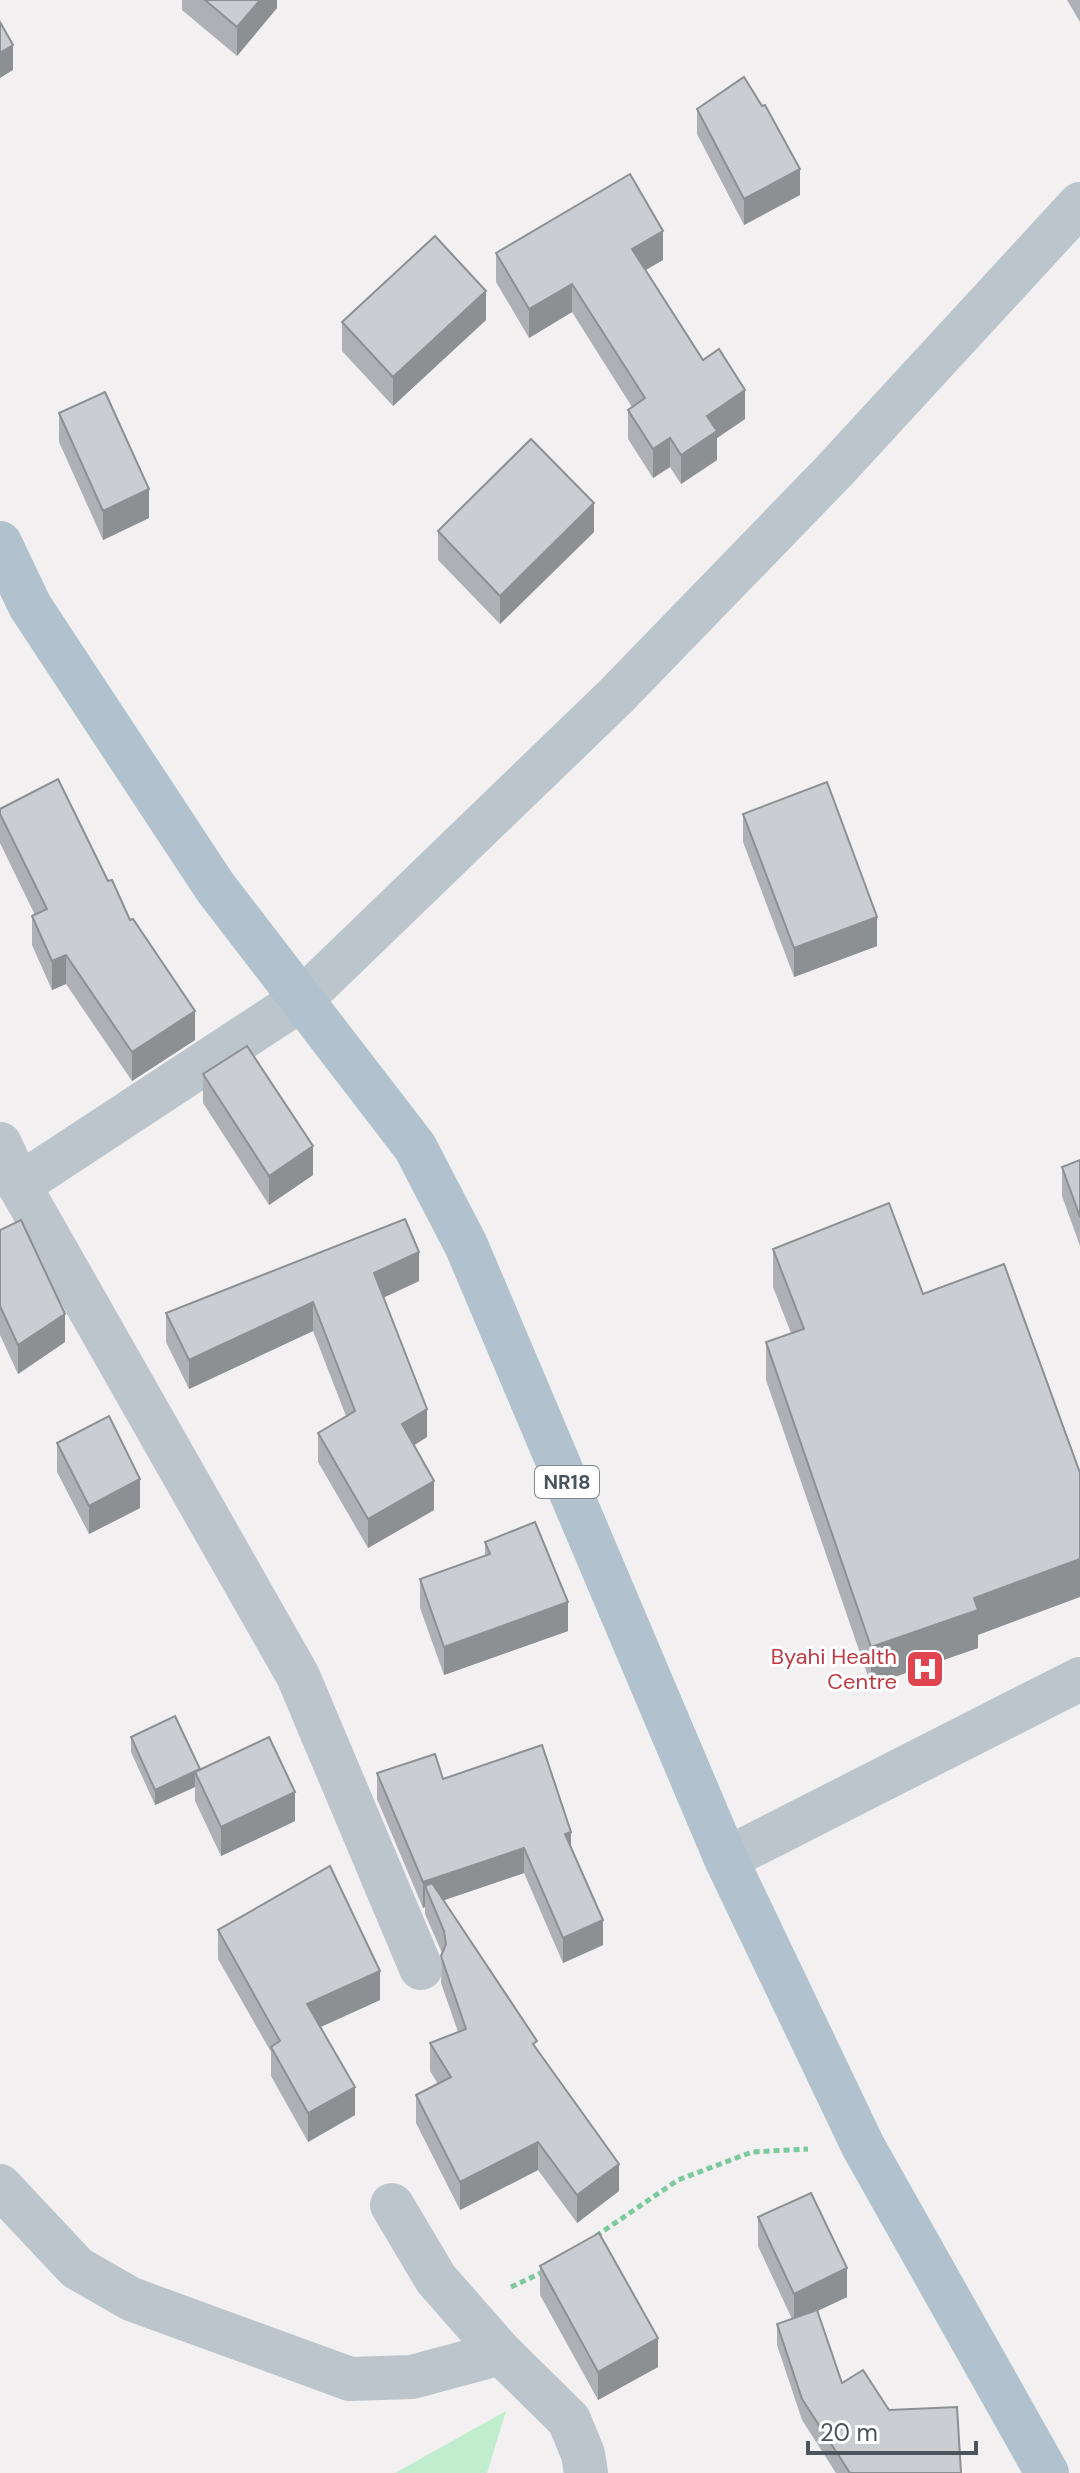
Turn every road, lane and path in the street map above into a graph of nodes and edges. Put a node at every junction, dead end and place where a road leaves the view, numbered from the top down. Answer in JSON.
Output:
{"nodes":[{"id":1,"x":1080,"y":204,"type":"edge"},
{"id":2,"x":0,"y":543,"type":"edge"},
{"id":3,"x":302,"y":999,"type":"junction"},
{"id":4,"x":0,"y":1144,"type":"edge"},
{"id":5,"x":19,"y":1185,"type":"junction"},
{"id":6,"x":1080,"y":1679,"type":"edge"},
{"id":7,"x":726,"y":1859,"type":"junction"},
{"id":8,"x":421,"y":1968,"type":"dead end"},
{"id":9,"x":863,"y":2146,"type":"junction"},
{"id":10,"x":0,"y":2186,"type":"edge"},
{"id":11,"x":392,"y":2205,"type":"dead end"},
{"id":12,"x":586,"y":2243,"type":"edge"},
{"id":13,"x":546,"y":2270,"type":"edge"},
{"id":14,"x":501,"y":2353,"type":"junction"},
{"id":15,"x":586,"y":2473,"type":"edge"},
{"id":16,"x":1047,"y":2473,"type":"edge"}],
"edges":[{"from":1,"to":3,"type":"street"},
{"from":2,"to":3,"type":"main road","number":"NR18"},
{"from":3,"to":5,"type":"street"},
{"from":3,"to":7,"type":"main road","number":"NR18"},
{"from":4,"to":5,"type":"street"},
{"from":5,"to":8,"type":"street"},
{"from":6,"to":7,"type":"street"},
{"from":7,"to":9,"type":"main road","number":"NR18"},
{"from":9,"to":12,"type":"path"},
{"from":9,"to":16,"type":"main road","number":"NR18"},
{"from":10,"to":14,"type":"street"},
{"from":11,"to":14,"type":"street"},
{"from":13,"to":14,"type":"path"},
{"from":14,"to":15,"type":"street"}]}
